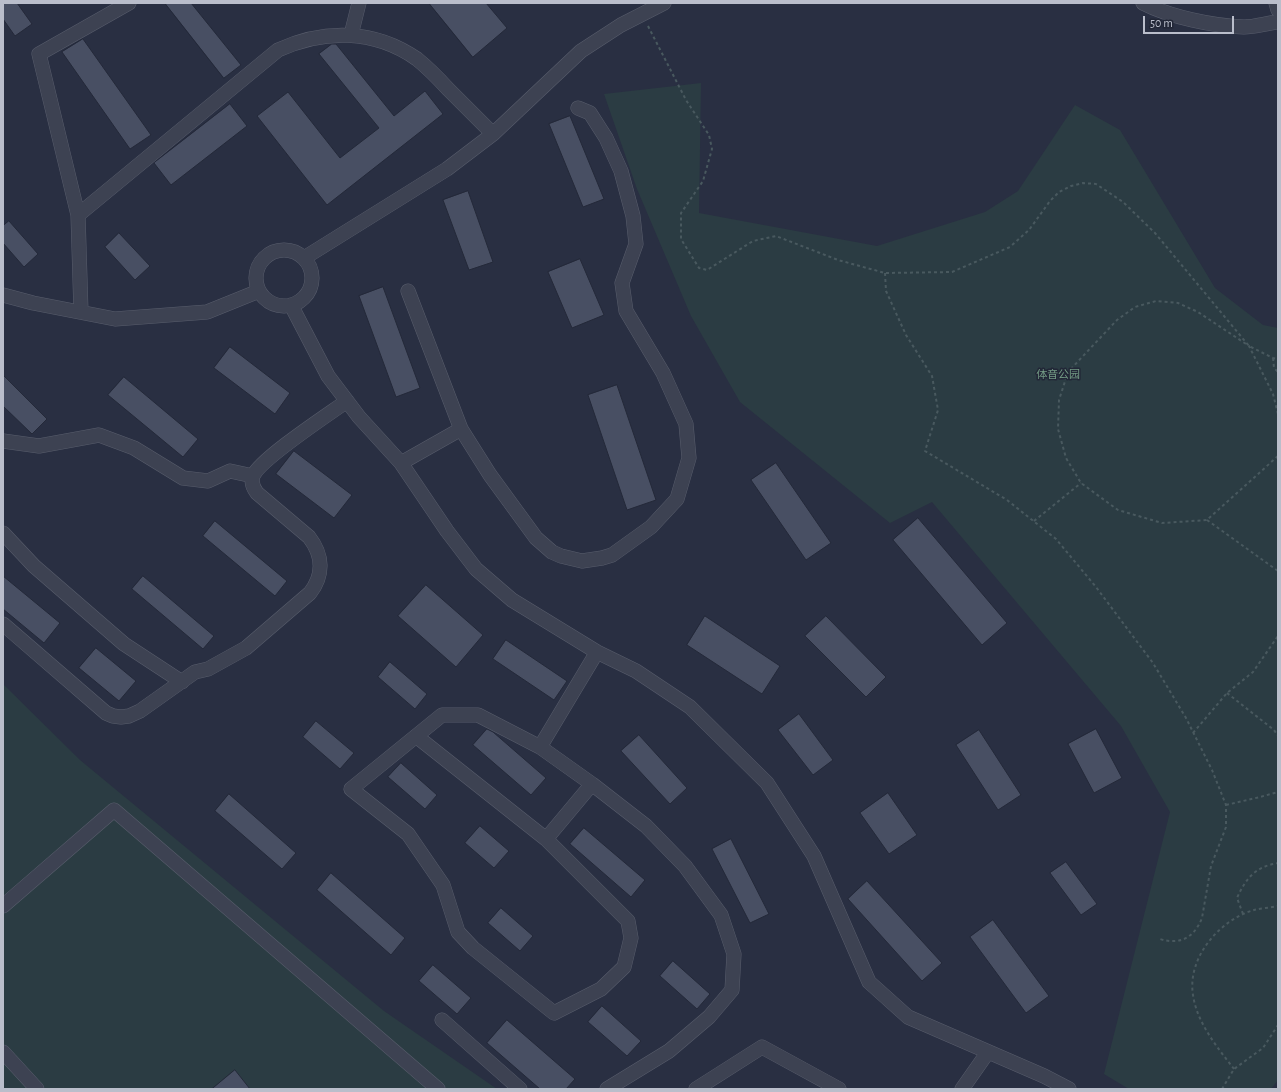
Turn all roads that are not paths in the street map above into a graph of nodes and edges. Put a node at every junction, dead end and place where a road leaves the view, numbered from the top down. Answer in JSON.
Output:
{"nodes":[{"id":1,"x":129,"y":3,"type":"edge"},
{"id":2,"x":359,"y":3,"type":"edge"},
{"id":3,"x":664,"y":3,"type":"edge"},
{"id":4,"x":1142,"y":3,"type":"edge"},
{"id":5,"x":1276,"y":3,"type":"edge"},
{"id":6,"x":1278,"y":10,"type":"edge"},
{"id":7,"x":1278,"y":22,"type":"edge"},
{"id":8,"x":351,"y":35,"type":"junction"},
{"id":9,"x":578,"y":108,"type":"dead end"},
{"id":10,"x":493,"y":134,"type":"junction"},
{"id":11,"x":78,"y":215,"type":"junction"},
{"id":12,"x":304,"y":258,"type":"junction"},
{"id":13,"x":260,"y":291,"type":"junction"},
{"id":14,"x":408,"y":291,"type":"dead end"},
{"id":15,"x":3,"y":295,"type":"edge"},
{"id":16,"x":291,"y":305,"type":"junction"},
{"id":17,"x":81,"y":312,"type":"junction"},
{"id":18,"x":347,"y":401,"type":"junction"},
{"id":19,"x":461,"y":429,"type":"junction"},
{"id":20,"x":3,"y":441,"type":"edge"},
{"id":21,"x":400,"y":462,"type":"junction"},
{"id":22,"x":253,"y":476,"type":"junction"},
{"id":23,"x":3,"y":533,"type":"edge"},
{"id":24,"x":3,"y":624,"type":"edge"},
{"id":25,"x":597,"y":652,"type":"junction"},
{"id":26,"x":182,"y":682,"type":"junction"},
{"id":27,"x":416,"y":736,"type":"junction"},
{"id":28,"x":540,"y":747,"type":"junction"},
{"id":29,"x":592,"y":784,"type":"junction"},
{"id":30,"x":546,"y":839,"type":"junction"},
{"id":31,"x":3,"y":906,"type":"edge"},
{"id":32,"x":442,"y":1020,"type":"dead end"},
{"id":33,"x":3,"y":1052,"type":"edge"},
{"id":34,"x":988,"y":1052,"type":"junction"},
{"id":35,"x":37,"y":1089,"type":"edge"},
{"id":36,"x":438,"y":1089,"type":"edge"},
{"id":37,"x":520,"y":1089,"type":"edge"},
{"id":38,"x":607,"y":1089,"type":"edge"},
{"id":39,"x":696,"y":1089,"type":"edge"},
{"id":40,"x":840,"y":1089,"type":"edge"},
{"id":41,"x":962,"y":1089,"type":"edge"},
{"id":42,"x":1069,"y":1089,"type":"edge"}],
"edges":[{"from":1,"to":11,"type":"street"},
{"from":2,"to":8,"type":"street"},
{"from":3,"to":10,"type":"street"},
{"from":4,"to":7,"type":"street"},
{"from":5,"to":6,"type":"street"},
{"from":8,"to":10,"type":"street"},
{"from":8,"to":11,"type":"street"},
{"from":9,"to":19,"type":"street"},
{"from":10,"to":12,"type":"street"},
{"from":11,"to":17,"type":"street"},
{"from":12,"to":13,"type":"street"},
{"from":12,"to":16,"type":"street"},
{"from":13,"to":16,"type":"street"},
{"from":13,"to":17,"type":"street"},
{"from":14,"to":19,"type":"street"},
{"from":15,"to":17,"type":"street"},
{"from":16,"to":18,"type":"street"},
{"from":18,"to":21,"type":"street"},
{"from":18,"to":22,"type":"street"},
{"from":19,"to":21,"type":"street"},
{"from":20,"to":22,"type":"street"},
{"from":21,"to":25,"type":"street"},
{"from":22,"to":26,"type":"street"},
{"from":23,"to":26,"type":"street"},
{"from":24,"to":26,"type":"street"},
{"from":25,"to":28,"type":"street"},
{"from":25,"to":34,"type":"street"},
{"from":27,"to":28,"type":"street"},
{"from":27,"to":30,"type":"street"},
{"from":27,"to":30,"type":"street"},
{"from":28,"to":29,"type":"street"},
{"from":29,"to":30,"type":"street"},
{"from":29,"to":38,"type":"street"},
{"from":31,"to":36,"type":"street"},
{"from":32,"to":37,"type":"street"},
{"from":33,"to":35,"type":"street"},
{"from":34,"to":41,"type":"street"},
{"from":34,"to":42,"type":"street"},
{"from":39,"to":40,"type":"street"}]}
